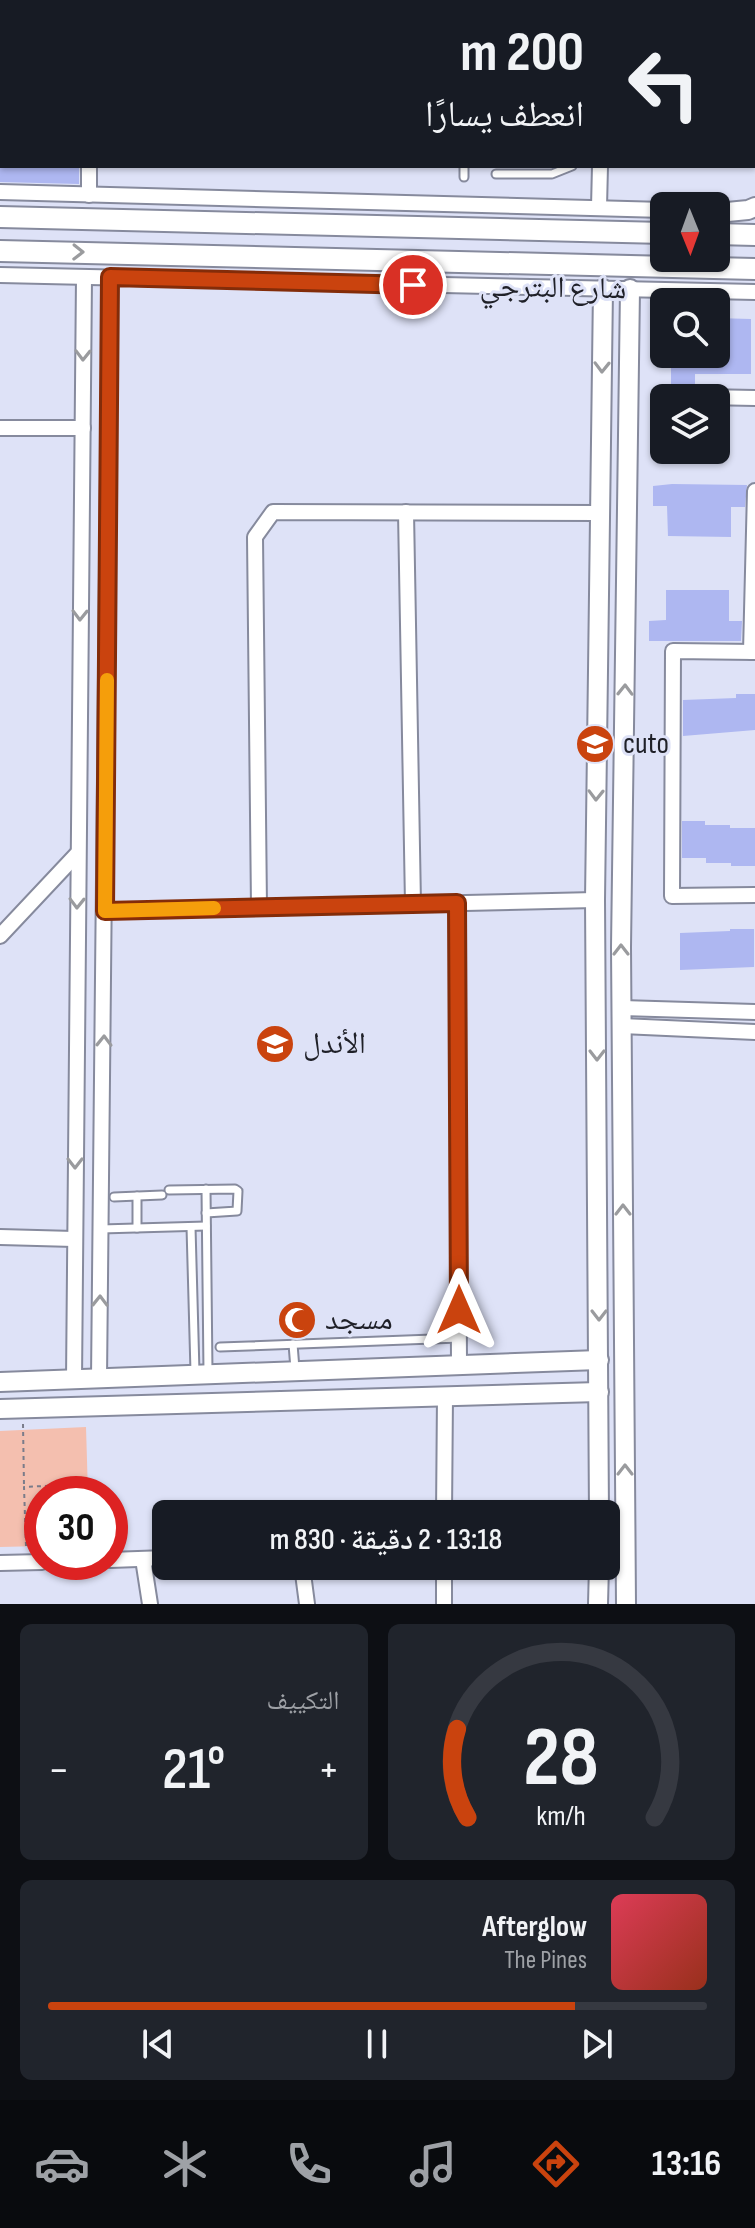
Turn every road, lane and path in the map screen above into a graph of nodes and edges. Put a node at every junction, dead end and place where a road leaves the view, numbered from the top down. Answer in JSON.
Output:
{"nodes":[{"id":1,"x":89,"y":168,"type":"edge"},
{"id":2,"x":464,"y":168,"type":"edge"},
{"id":3,"x":567,"y":168,"type":"edge"},
{"id":4,"x":600,"y":168,"type":"edge"},
{"id":5,"x":496,"y":174,"type":"dead end"},
{"id":6,"x":464,"y":177,"type":"dead end"},
{"id":7,"x":0,"y":192,"type":"edge"},
{"id":8,"x":139,"y":194,"type":"junction"},
{"id":9,"x":89,"y":195,"type":"junction"},
{"id":10,"x":536,"y":205,"type":"junction"},
{"id":11,"x":599,"y":207,"type":"junction"},
{"id":12,"x":755,"y":207,"type":"edge"},
{"id":13,"x":650,"y":209,"type":"edge"},
{"id":14,"x":730,"y":212,"type":"edge"},
{"id":15,"x":730,"y":213,"type":"edge"},
{"id":16,"x":755,"y":214,"type":"edge"},
{"id":17,"x":0,"y":217,"type":"edge"},
{"id":18,"x":138,"y":220,"type":"junction"},
{"id":19,"x":443,"y":227,"type":"junction"},
{"id":20,"x":512,"y":228,"type":"junction"},
{"id":21,"x":650,"y":233,"type":"edge"},
{"id":22,"x":730,"y":234,"type":"edge"},
{"id":23,"x":755,"y":235,"type":"edge"},
{"id":24,"x":0,"y":251,"type":"edge"},
{"id":25,"x":268,"y":257,"type":"junction"},
{"id":26,"x":442,"y":261,"type":"junction"},
{"id":27,"x":755,"y":269,"type":"edge"},
{"id":28,"x":0,"y":275,"type":"edge"},
{"id":29,"x":84,"y":277,"type":"junction"},
{"id":30,"x":110,"y":277,"type":"junction"},
{"id":31,"x":255,"y":281,"type":"junction"},
{"id":32,"x":603,"y":289,"type":"junction"},
{"id":33,"x":630,"y":289,"type":"junction"},
{"id":34,"x":755,"y":292,"type":"edge"},
{"id":35,"x":730,"y":398,"type":"edge"},
{"id":36,"x":755,"y":398,"type":"edge"},
{"id":37,"x":0,"y":428,"type":"edge"},
{"id":38,"x":83,"y":428,"type":"junction"},
{"id":39,"x":755,"y":491,"type":"edge"},
{"id":40,"x":406,"y":512,"type":"junction"},
{"id":41,"x":600,"y":513,"type":"junction"},
{"id":42,"x":753,"y":652,"type":"edge"},
{"id":43,"x":77,"y":854,"type":"junction"},
{"id":44,"x":755,"y":895,"type":"edge"},
{"id":45,"x":595,"y":900,"type":"junction"},
{"id":46,"x":457,"y":903,"type":"junction"},
{"id":47,"x":413,"y":904,"type":"junction"},
{"id":48,"x":259,"y":907,"type":"junction"},
{"id":49,"x":105,"y":911,"type":"junction"},
{"id":50,"x":0,"y":936,"type":"edge"},
{"id":51,"x":755,"y":1012,"type":"edge"},
{"id":52,"x":622,"y":1017,"type":"junction"},
{"id":53,"x":596,"y":1025,"type":"junction"},
{"id":54,"x":755,"y":1032,"type":"edge"},
{"id":55,"x":206,"y":1189,"type":"junction"},
{"id":56,"x":137,"y":1196,"type":"junction"},
{"id":57,"x":114,"y":1197,"type":"dead end"},
{"id":58,"x":206,"y":1213,"type":"junction"},
{"id":59,"x":206,"y":1226,"type":"junction"},
{"id":60,"x":191,"y":1227,"type":"junction"},
{"id":61,"x":137,"y":1228,"type":"junction"},
{"id":62,"x":101,"y":1229,"type":"junction"},
{"id":63,"x":0,"y":1237,"type":"edge"},
{"id":64,"x":74,"y":1239,"type":"junction"},
{"id":65,"x":459,"y":1338,"type":"junction"},
{"id":66,"x":293,"y":1344,"type":"junction"},
{"id":67,"x":220,"y":1347,"type":"dead end"},
{"id":68,"x":599,"y":1360,"type":"junction"},
{"id":69,"x":459,"y":1365,"type":"junction"},
{"id":70,"x":296,"y":1371,"type":"junction"},
{"id":71,"x":201,"y":1375,"type":"junction"},
{"id":72,"x":99,"y":1379,"type":"junction"},
{"id":73,"x":74,"y":1380,"type":"junction"},
{"id":74,"x":0,"y":1382,"type":"edge"},
{"id":75,"x":599,"y":1392,"type":"junction"},
{"id":76,"x":445,"y":1396,"type":"junction"},
{"id":77,"x":22,"y":1408,"type":"junction"},
{"id":78,"x":0,"y":1409,"type":"edge"},
{"id":79,"x":24,"y":1487,"type":"edge"},
{"id":80,"x":444,"y":1500,"type":"edge"},
{"id":81,"x":599,"y":1500,"type":"edge"},
{"id":82,"x":128,"y":1559,"type":"edge"},
{"id":83,"x":143,"y":1559,"type":"junction"},
{"id":84,"x":152,"y":1559,"type":"edge"},
{"id":85,"x":24,"y":1562,"type":"edge"},
{"id":86,"x":0,"y":1563,"type":"edge"},
{"id":87,"x":304,"y":1580,"type":"edge"},
{"id":88,"x":444,"y":1580,"type":"edge"},
{"id":89,"x":599,"y":1580,"type":"edge"},
{"id":90,"x":150,"y":1604,"type":"edge"},
{"id":91,"x":307,"y":1604,"type":"edge"},
{"id":92,"x":444,"y":1604,"type":"edge"},
{"id":93,"x":598,"y":1604,"type":"edge"},
{"id":94,"x":626,"y":1604,"type":"edge"}],
"edges":[{"from":1,"to":9,"type":"street"},
{"from":2,"to":6,"type":"lane"},
{"from":3,"to":5,"type":"lane"},
{"from":4,"to":11,"type":"street"},
{"from":7,"to":9,"type":"street"},
{"from":8,"to":9,"type":"street"},
{"from":8,"to":10,"type":"street"},
{"from":8,"to":18,"type":"street"},
{"from":10,"to":11,"type":"street"},
{"from":10,"to":20,"type":"street","name":"شارع البترجي"},
{"from":11,"to":13,"type":"street"},
{"from":12,"to":14,"type":"street"},
{"from":15,"to":16,"type":"street"},
{"from":17,"to":18,"type":"main road","name":"شارع البترجي"},
{"from":18,"to":19,"type":"main road","name":"شارع البترجي"},
{"from":19,"to":20,"type":"main road","name":"شارع البترجي"},
{"from":19,"to":26,"type":"main road"},
{"from":20,"to":21,"type":"main road","name":"شارع البترجي"},
{"from":22,"to":23,"type":"main road"},
{"from":24,"to":25,"type":"main road","name":"شارع البترجي","one_way":true},
{"from":25,"to":26,"type":"main road","name":"شارع البترجي"},
{"from":25,"to":31,"type":"street"},
{"from":26,"to":27,"type":"main road","name":"شارع البترجي"},
{"from":28,"to":29,"type":"street","name":"شارع البترجي"},
{"from":29,"to":30,"type":"street","name":"شارع البترجي"},
{"from":29,"to":38,"type":"street","one_way":true},
{"from":30,"to":31,"type":"street","name":"شارع البترجي"},
{"from":30,"to":49,"type":"street"},
{"from":31,"to":32,"type":"street","name":"شارع البترجي"},
{"from":32,"to":33,"type":"street","name":"شارع البترجي"},
{"from":32,"to":41,"type":"street","one_way":true},
{"from":33,"to":34,"type":"street","name":"شارع البترجي"},
{"from":52,"to":33,"type":"street","one_way":true},
{"from":35,"to":36,"type":"street"},
{"from":37,"to":38,"type":"street"},
{"from":38,"to":43,"type":"street","one_way":true},
{"from":39,"to":42,"type":"street"},
{"from":40,"to":41,"type":"street"},
{"from":40,"to":47,"type":"street"},
{"from":40,"to":48,"type":"street"},
{"from":41,"to":45,"type":"street","one_way":true},
{"from":42,"to":44,"type":"street"},
{"from":43,"to":50,"type":"street"},
{"from":43,"to":64,"type":"street","one_way":true},
{"from":45,"to":46,"type":"street"},
{"from":45,"to":53,"type":"street"},
{"from":46,"to":47,"type":"street"},
{"from":46,"to":65,"type":"street"},
{"from":47,"to":48,"type":"street"},
{"from":48,"to":49,"type":"street"},
{"from":62,"to":49,"type":"street","one_way":true},
{"from":51,"to":52,"type":"street"},
{"from":52,"to":53,"type":"street"},
{"from":52,"to":54,"type":"street"},
{"from":94,"to":52,"type":"street","one_way":true},
{"from":53,"to":68,"type":"street","one_way":true},
{"from":55,"to":56,"type":"lane"},
{"from":55,"to":58,"type":"lane"},
{"from":55,"to":58,"type":"lane"},
{"from":56,"to":57,"type":"lane"},
{"from":56,"to":61,"type":"lane"},
{"from":58,"to":59,"type":"lane"},
{"from":59,"to":60,"type":"lane"},
{"from":59,"to":71,"type":"lane"},
{"from":60,"to":61,"type":"lane"},
{"from":60,"to":71,"type":"lane"},
{"from":61,"to":62,"type":"lane"},
{"from":72,"to":62,"type":"street","one_way":true},
{"from":63,"to":64,"type":"street"},
{"from":64,"to":73,"type":"street"},
{"from":65,"to":66,"type":"lane"},
{"from":65,"to":69,"type":"street"},
{"from":66,"to":67,"type":"lane"},
{"from":66,"to":70,"type":"lane"},
{"from":68,"to":69,"type":"street"},
{"from":68,"to":75,"type":"street"},
{"from":69,"to":70,"type":"street"},
{"from":70,"to":71,"type":"street"},
{"from":71,"to":72,"type":"street"},
{"from":72,"to":73,"type":"street"},
{"from":73,"to":74,"type":"street"},
{"from":75,"to":76,"type":"street"},
{"from":75,"to":81,"type":"street"},
{"from":76,"to":77,"type":"street"},
{"from":76,"to":80,"type":"street"},
{"from":77,"to":78,"type":"street"},
{"from":77,"to":79,"type":"path"},
{"from":82,"to":83,"type":"street"},
{"from":83,"to":84,"type":"street"},
{"from":83,"to":90,"type":"street"},
{"from":85,"to":86,"type":"street"},
{"from":87,"to":91,"type":"street"},
{"from":88,"to":92,"type":"street"},
{"from":89,"to":93,"type":"street"}]}
